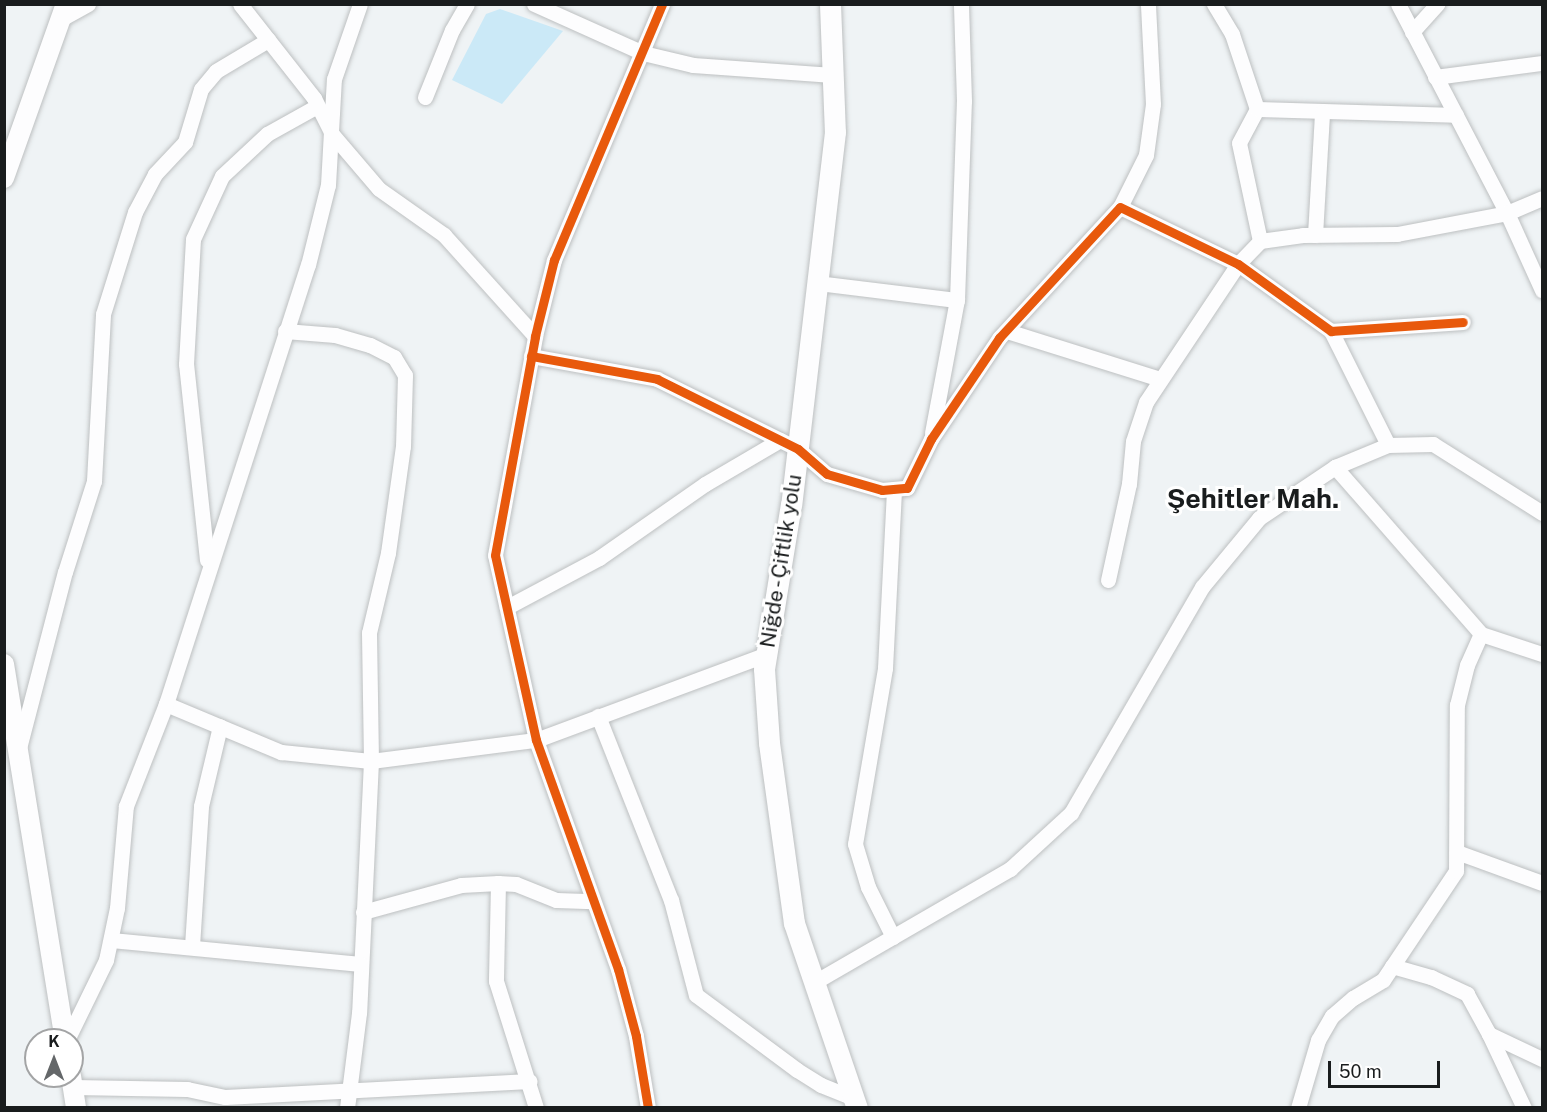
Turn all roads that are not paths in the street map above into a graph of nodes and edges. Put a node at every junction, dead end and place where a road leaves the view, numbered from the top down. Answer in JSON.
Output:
{"nodes":[{"id":1,"x":88,"y":4,"type":"edge"},
{"id":2,"x":240,"y":4,"type":"edge"},
{"id":3,"x":360,"y":4,"type":"edge"},
{"id":4,"x":467,"y":4,"type":"edge"},
{"id":5,"x":534,"y":4,"type":"edge"},
{"id":6,"x":662,"y":4,"type":"edge"},
{"id":7,"x":830,"y":4,"type":"edge"},
{"id":8,"x":961,"y":4,"type":"edge"},
{"id":9,"x":1148,"y":4,"type":"edge"},
{"id":10,"x":1215,"y":4,"type":"edge"},
{"id":11,"x":1398,"y":4,"type":"edge"},
{"id":12,"x":1437,"y":4,"type":"edge"},
{"id":13,"x":64,"y":12,"type":"edge"},
{"id":14,"x":1412,"y":32,"type":"junction"},
{"id":15,"x":268,"y":40,"type":"junction"},
{"id":16,"x":643,"y":53,"type":"junction"},
{"id":17,"x":1542,"y":63,"type":"edge"},
{"id":18,"x":833,"y":75,"type":"junction"},
{"id":19,"x":1436,"y":76,"type":"junction"},
{"id":20,"x":425,"y":97,"type":"dead end"},
{"id":21,"x":316,"y":106,"type":"junction"},
{"id":22,"x":1257,"y":109,"type":"junction"},
{"id":23,"x":1322,"y":112,"type":"junction"},
{"id":24,"x":1456,"y":115,"type":"junction"},
{"id":25,"x":332,"y":134,"type":"junction"},
{"id":26,"x":4,"y":178,"type":"edge"},
{"id":27,"x":1542,"y":198,"type":"edge"},
{"id":28,"x":1120,"y":207,"type":"junction"},
{"id":29,"x":1507,"y":213,"type":"junction"},
{"id":30,"x":1316,"y":235,"type":"junction"},
{"id":31,"x":1260,"y":241,"type":"junction"},
{"id":32,"x":1239,"y":264,"type":"junction"},
{"id":33,"x":818,"y":283,"type":"junction"},
{"id":34,"x":1542,"y":290,"type":"edge"},
{"id":35,"x":957,"y":300,"type":"junction"},
{"id":36,"x":1463,"y":322,"type":"dead end"},
{"id":37,"x":285,"y":331,"type":"junction"},
{"id":38,"x":1007,"y":331,"type":"junction"},
{"id":39,"x":1331,"y":331,"type":"junction"},
{"id":40,"x":535,"y":336,"type":"junction"},
{"id":41,"x":531,"y":356,"type":"junction"},
{"id":42,"x":1160,"y":378,"type":"junction"},
{"id":43,"x":931,"y":439,"type":"junction"},
{"id":44,"x":789,"y":444,"type":"junction"},
{"id":45,"x":1388,"y":445,"type":"junction"},
{"id":46,"x":1335,"y":467,"type":"junction"},
{"id":47,"x":894,"y":489,"type":"junction"},
{"id":48,"x":1542,"y":513,"type":"edge"},
{"id":49,"x":208,"y":567,"type":"junction"},
{"id":50,"x":1108,"y":580,"type":"dead end"},
{"id":51,"x":507,"y":607,"type":"junction"},
{"id":52,"x":1481,"y":634,"type":"junction"},
{"id":53,"x":767,"y":654,"type":"junction"},
{"id":54,"x":1542,"y":654,"type":"edge"},
{"id":55,"x":4,"y":664,"type":"edge"},
{"id":56,"x":166,"y":704,"type":"junction"},
{"id":57,"x":598,"y":716,"type":"junction"},
{"id":58,"x":220,"y":726,"type":"junction"},
{"id":59,"x":536,"y":740,"type":"junction"},
{"id":60,"x":18,"y":750,"type":"junction"},
{"id":61,"x":371,"y":761,"type":"junction"},
{"id":62,"x":1457,"y":852,"type":"junction"},
{"id":63,"x":498,"y":883,"type":"junction"},
{"id":64,"x":1542,"y":883,"type":"edge"},
{"id":65,"x":592,"y":901,"type":"junction"},
{"id":66,"x":363,"y":912,"type":"junction"},
{"id":67,"x":893,"y":937,"type":"junction"},
{"id":68,"x":111,"y":940,"type":"junction"},
{"id":69,"x":192,"y":946,"type":"junction"},
{"id":70,"x":361,"y":964,"type":"junction"},
{"id":71,"x":1392,"y":966,"type":"junction"},
{"id":72,"x":813,"y":983,"type":"junction"},
{"id":73,"x":64,"y":1028,"type":"edge"},
{"id":74,"x":72,"y":1028,"type":"edge"},
{"id":75,"x":1489,"y":1034,"type":"junction"},
{"id":76,"x":1542,"y":1059,"type":"edge"},
{"id":77,"x":530,"y":1081,"type":"junction"},
{"id":78,"x":84,"y":1082,"type":"edge"},
{"id":79,"x":73,"y":1088,"type":"edge"},
{"id":80,"x":350,"y":1088,"type":"junction"},
{"id":81,"x":855,"y":1102,"type":"edge"},
{"id":82,"x":1303,"y":1104,"type":"edge"},
{"id":83,"x":76,"y":1107,"type":"edge"},
{"id":84,"x":347,"y":1107,"type":"edge"},
{"id":85,"x":536,"y":1107,"type":"edge"},
{"id":86,"x":648,"y":1107,"type":"edge"},
{"id":87,"x":1524,"y":1107,"type":"edge"}],
"edges":[{"from":1,"to":13,"type":"street"},
{"from":2,"to":15,"type":"street"},
{"from":3,"to":25,"type":"street"},
{"from":4,"to":20,"type":"street"},
{"from":5,"to":16,"type":"street"},
{"from":6,"to":16,"type":"street"},
{"from":7,"to":18,"type":"main road","name":"Niğde - Çiftlik yolu"},
{"from":8,"to":35,"type":"street"},
{"from":9,"to":28,"type":"street"},
{"from":10,"to":22,"type":"street"},
{"from":11,"to":14,"type":"street"},
{"from":12,"to":14,"type":"street"},
{"from":13,"to":26,"type":"street"},
{"from":14,"to":19,"type":"street"},
{"from":15,"to":21,"type":"street"},
{"from":15,"to":60,"type":"street"},
{"from":16,"to":18,"type":"street"},
{"from":16,"to":40,"type":"street"},
{"from":17,"to":19,"type":"street"},
{"from":18,"to":33,"type":"main road","name":"Niğde - Çiftlik yolu"},
{"from":19,"to":24,"type":"street"},
{"from":21,"to":25,"type":"street"},
{"from":21,"to":49,"type":"street"},
{"from":22,"to":23,"type":"street"},
{"from":22,"to":31,"type":"street"},
{"from":23,"to":24,"type":"street"},
{"from":23,"to":30,"type":"street"},
{"from":24,"to":29,"type":"street"},
{"from":25,"to":37,"type":"street"},
{"from":25,"to":40,"type":"street"},
{"from":27,"to":29,"type":"street"},
{"from":28,"to":32,"type":"street"},
{"from":28,"to":38,"type":"street"},
{"from":29,"to":30,"type":"street"},
{"from":29,"to":34,"type":"street"},
{"from":30,"to":31,"type":"street"},
{"from":31,"to":32,"type":"street"},
{"from":32,"to":39,"type":"street"},
{"from":32,"to":42,"type":"street"},
{"from":33,"to":35,"type":"street"},
{"from":33,"to":44,"type":"main road","name":"Niğde - Çiftlik yolu"},
{"from":35,"to":43,"type":"street"},
{"from":36,"to":39,"type":"street"},
{"from":37,"to":49,"type":"street"},
{"from":37,"to":61,"type":"street"},
{"from":38,"to":42,"type":"street"},
{"from":38,"to":43,"type":"street"},
{"from":39,"to":45,"type":"street"},
{"from":40,"to":41,"type":"street"},
{"from":41,"to":44,"type":"street"},
{"from":41,"to":51,"type":"street"},
{"from":42,"to":50,"type":"street"},
{"from":43,"to":47,"type":"street"},
{"from":44,"to":47,"type":"street"},
{"from":44,"to":51,"type":"street"},
{"from":44,"to":53,"type":"main road","name":"Niğde - Çiftlik yolu"},
{"from":45,"to":46,"type":"street"},
{"from":45,"to":48,"type":"street"},
{"from":46,"to":52,"type":"street"},
{"from":46,"to":67,"type":"street"},
{"from":47,"to":67,"type":"street"},
{"from":49,"to":56,"type":"street"},
{"from":51,"to":59,"type":"street"},
{"from":52,"to":54,"type":"street"},
{"from":52,"to":62,"type":"street"},
{"from":53,"to":57,"type":"street"},
{"from":53,"to":72,"type":"main road","name":"Niğde - Çiftlik yolu"},
{"from":55,"to":60,"type":"street"},
{"from":56,"to":58,"type":"street"},
{"from":56,"to":68,"type":"street"},
{"from":57,"to":59,"type":"street"},
{"from":57,"to":81,"type":"street"},
{"from":58,"to":61,"type":"street"},
{"from":58,"to":69,"type":"street"},
{"from":59,"to":61,"type":"street"},
{"from":59,"to":65,"type":"street"},
{"from":60,"to":73,"type":"street"},
{"from":61,"to":66,"type":"street"},
{"from":62,"to":64,"type":"street"},
{"from":62,"to":71,"type":"street"},
{"from":63,"to":65,"type":"street"},
{"from":63,"to":66,"type":"street"},
{"from":63,"to":77,"type":"street"},
{"from":65,"to":86,"type":"street"},
{"from":66,"to":70,"type":"street"},
{"from":67,"to":72,"type":"street"},
{"from":68,"to":69,"type":"street"},
{"from":68,"to":74,"type":"street"},
{"from":69,"to":70,"type":"street"},
{"from":70,"to":80,"type":"street"},
{"from":71,"to":75,"type":"street"},
{"from":71,"to":82,"type":"street"},
{"from":72,"to":81,"type":"main road","name":"Niğde - Çiftlik yolu"},
{"from":75,"to":76,"type":"street"},
{"from":75,"to":87,"type":"street"},
{"from":77,"to":80,"type":"street"},
{"from":77,"to":85,"type":"street"},
{"from":78,"to":80,"type":"street"},
{"from":79,"to":83,"type":"street"},
{"from":80,"to":84,"type":"street"}]}
